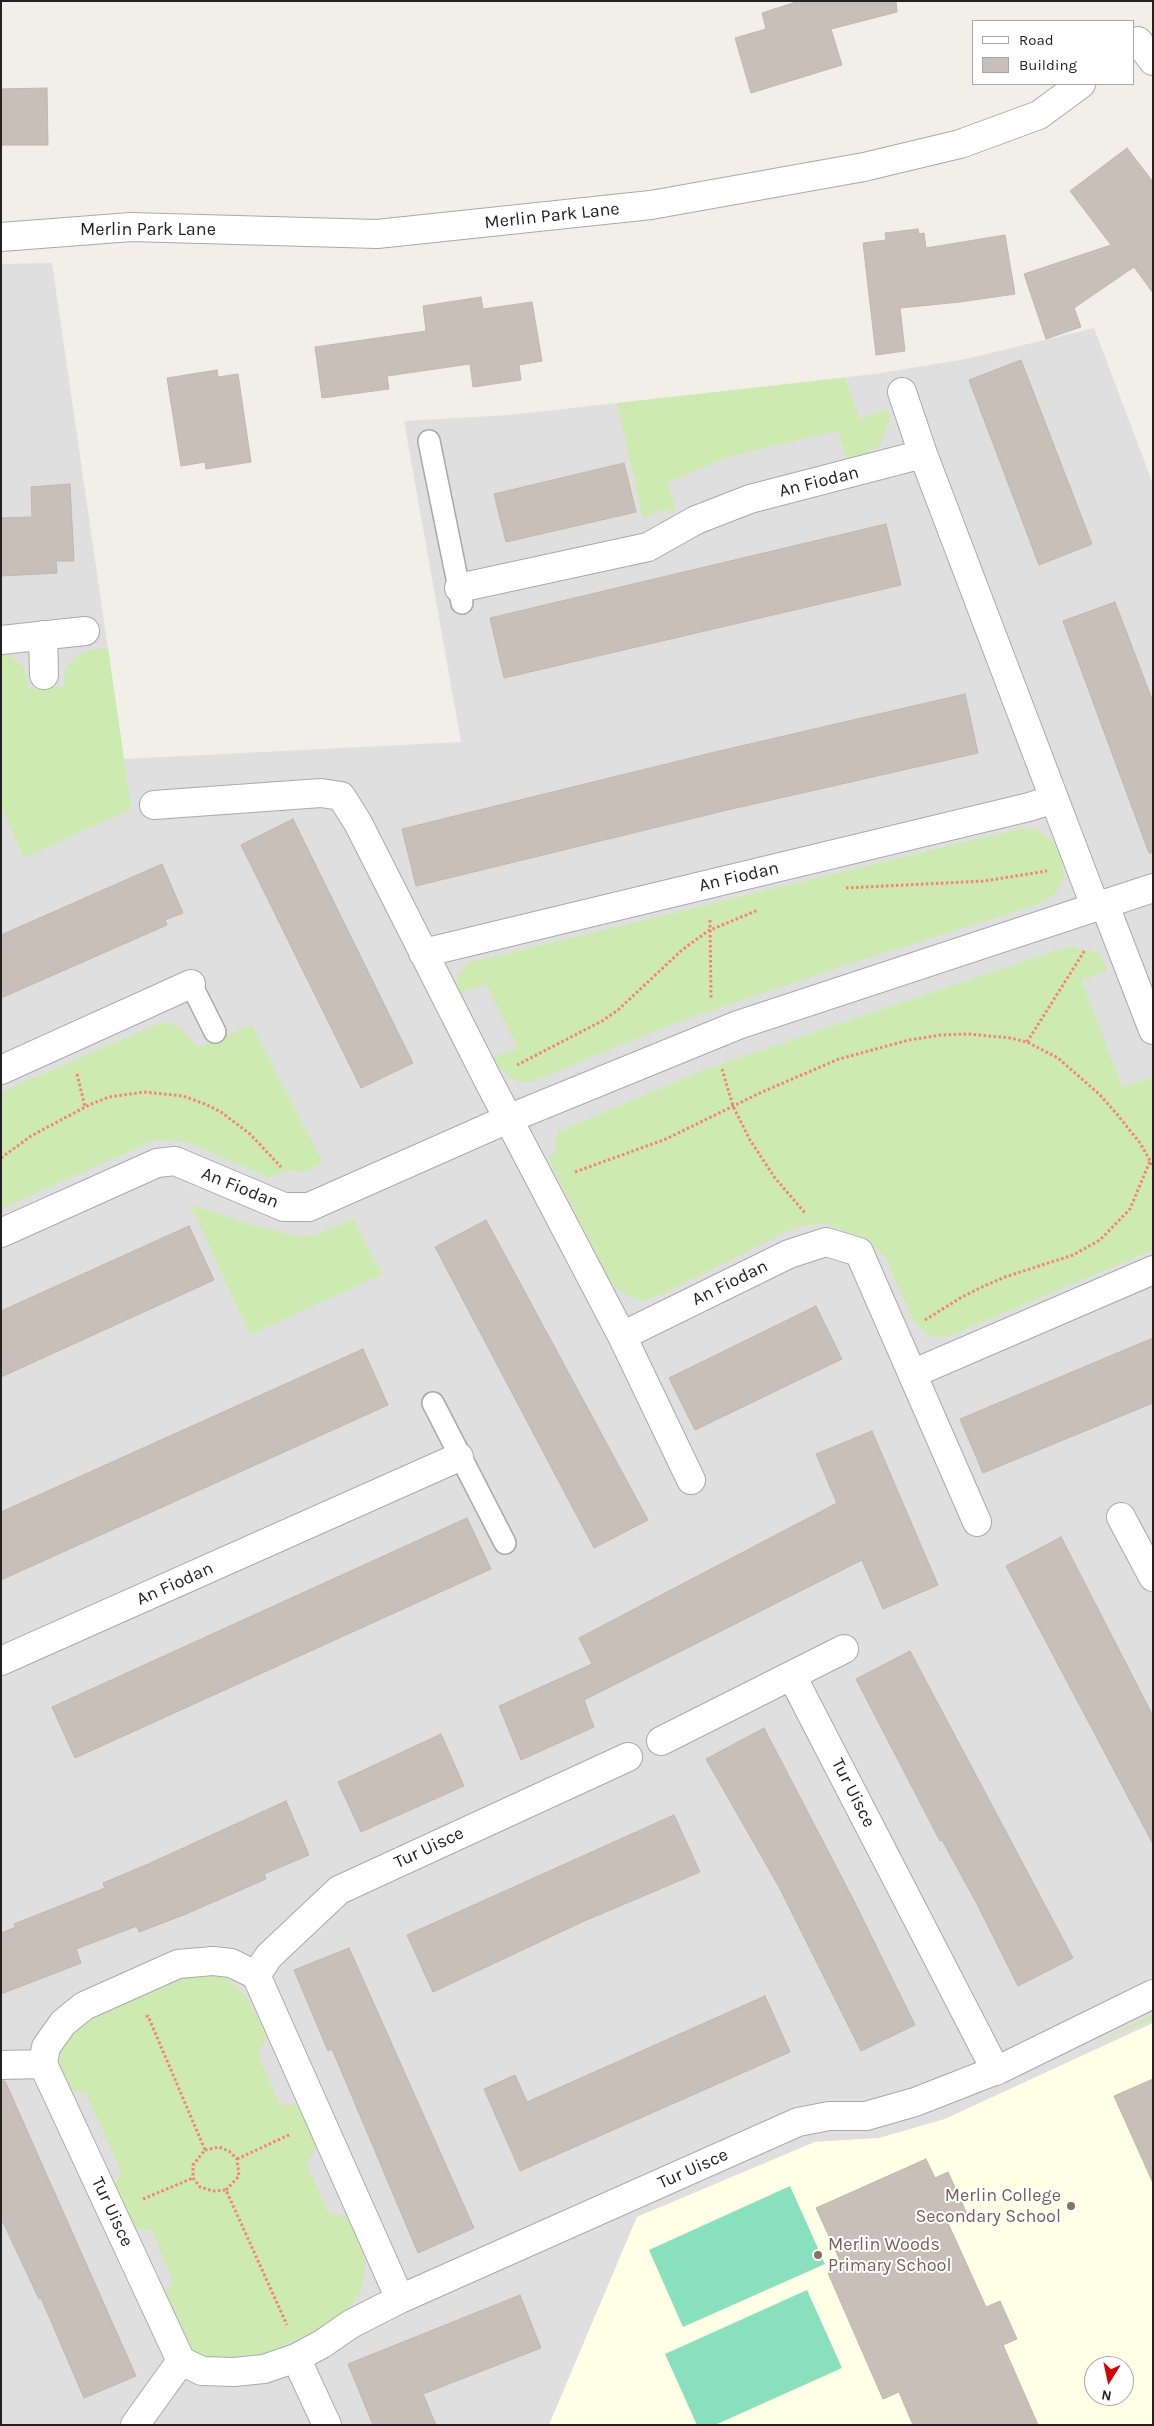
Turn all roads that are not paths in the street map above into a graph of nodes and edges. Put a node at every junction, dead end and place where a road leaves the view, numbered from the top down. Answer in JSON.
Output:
{"nodes":[{"id":1,"x":1080,"y":85,"type":"edge"},
{"id":2,"x":1,"y":237,"type":"edge"},
{"id":3,"x":902,"y":392,"type":"dead end"},
{"id":4,"x":429,"y":441,"type":"dead end"},
{"id":5,"x":923,"y":454,"type":"junction"},
{"id":6,"x":461,"y":596,"type":"joint"},
{"id":7,"x":85,"y":631,"type":"dead end"},
{"id":8,"x":43,"y":636,"type":"junction"},
{"id":9,"x":1,"y":640,"type":"edge"},
{"id":10,"x":44,"y":675,"type":"dead end"},
{"id":11,"x":1054,"y":799,"type":"junction"},
{"id":12,"x":154,"y":805,"type":"dead end"},
{"id":13,"x":1153,"y":888,"type":"edge"},
{"id":14,"x":1100,"y":905,"type":"junction"},
{"id":15,"x":423,"y":953,"type":"junction"},
{"id":16,"x":191,"y":984,"type":"joint"},
{"id":17,"x":1153,"y":1030,"type":"edge"},
{"id":18,"x":215,"y":1032,"type":"dead end"},
{"id":19,"x":1,"y":1070,"type":"edge"},
{"id":20,"x":508,"y":1119,"type":"junction"},
{"id":21,"x":1,"y":1233,"type":"edge"},
{"id":22,"x":1153,"y":1270,"type":"edge"},
{"id":23,"x":622,"y":1336,"type":"junction"},
{"id":24,"x":912,"y":1374,"type":"junction"},
{"id":25,"x":433,"y":1403,"type":"dead end"},
{"id":26,"x":458,"y":1457,"type":"junction"},
{"id":27,"x":691,"y":1480,"type":"dead end"},
{"id":28,"x":1120,"y":1517,"type":"dead end"},
{"id":29,"x":977,"y":1522,"type":"dead end"},
{"id":30,"x":505,"y":1543,"type":"dead end"},
{"id":31,"x":1153,"y":1577,"type":"edge"},
{"id":32,"x":844,"y":1649,"type":"dead end"},
{"id":33,"x":1,"y":1661,"type":"edge"},
{"id":34,"x":792,"y":1676,"type":"junction"},
{"id":35,"x":661,"y":1741,"type":"dead end"},
{"id":36,"x":628,"y":1757,"type":"dead end"},
{"id":37,"x":256,"y":1975,"type":"junction"},
{"id":38,"x":1153,"y":1994,"type":"edge"},
{"id":39,"x":43,"y":2064,"type":"junction"},
{"id":40,"x":1,"y":2065,"type":"edge"},
{"id":41,"x":996,"y":2071,"type":"junction"},
{"id":42,"x":400,"y":2299,"type":"junction"},
{"id":43,"x":296,"y":2358,"type":"junction"},
{"id":44,"x":181,"y":2361,"type":"junction"},
{"id":45,"x":135,"y":2425,"type":"edge"},
{"id":46,"x":327,"y":2425,"type":"edge"}],
"edges":[{"from":1,"to":2,"type":"street","name":"Merlin Park Lane"},
{"from":3,"to":5,"type":"street"},
{"from":4,"to":6,"type":"lane","name":"An Fiodan"},
{"from":5,"to":6,"type":"street","name":"An Fiodan"},
{"from":5,"to":11,"type":"street"},
{"from":7,"to":8,"type":"street"},
{"from":8,"to":9,"type":"street"},
{"from":8,"to":10,"type":"street"},
{"from":11,"to":14,"type":"street"},
{"from":11,"to":15,"type":"street","name":"An Fiodan"},
{"from":12,"to":15,"type":"street"},
{"from":13,"to":14,"type":"street","name":"An Fiodan"},
{"from":14,"to":17,"type":"street"},
{"from":14,"to":20,"type":"street","name":"An Fiodan"},
{"from":15,"to":20,"type":"street"},
{"from":16,"to":18,"type":"lane"},
{"from":16,"to":19,"type":"street"},
{"from":20,"to":21,"type":"street","name":"An Fiodan"},
{"from":20,"to":23,"type":"street"},
{"from":22,"to":24,"type":"street"},
{"from":23,"to":24,"type":"street","name":"An Fiodan"},
{"from":23,"to":27,"type":"street"},
{"from":24,"to":29,"type":"street"},
{"from":25,"to":26,"type":"lane"},
{"from":26,"to":30,"type":"lane"},
{"from":26,"to":33,"type":"street","name":"An Fiodan"},
{"from":28,"to":31,"type":"street"},
{"from":32,"to":34,"type":"street"},
{"from":34,"to":35,"type":"street"},
{"from":34,"to":41,"type":"street","name":"Tur Uisce"},
{"from":36,"to":37,"type":"street","name":"Tur Uisce"},
{"from":37,"to":39,"type":"street"},
{"from":37,"to":42,"type":"street"},
{"from":38,"to":41,"type":"street","name":"Tur Uisce"},
{"from":39,"to":40,"type":"street"},
{"from":39,"to":44,"type":"street","name":"Tur Uisce"},
{"from":41,"to":42,"type":"street","name":"Tur Uisce"},
{"from":42,"to":43,"type":"street","name":"Tur Uisce"},
{"from":43,"to":44,"type":"street","name":"Tur Uisce"},
{"from":43,"to":46,"type":"street"},
{"from":44,"to":45,"type":"street"}]}
